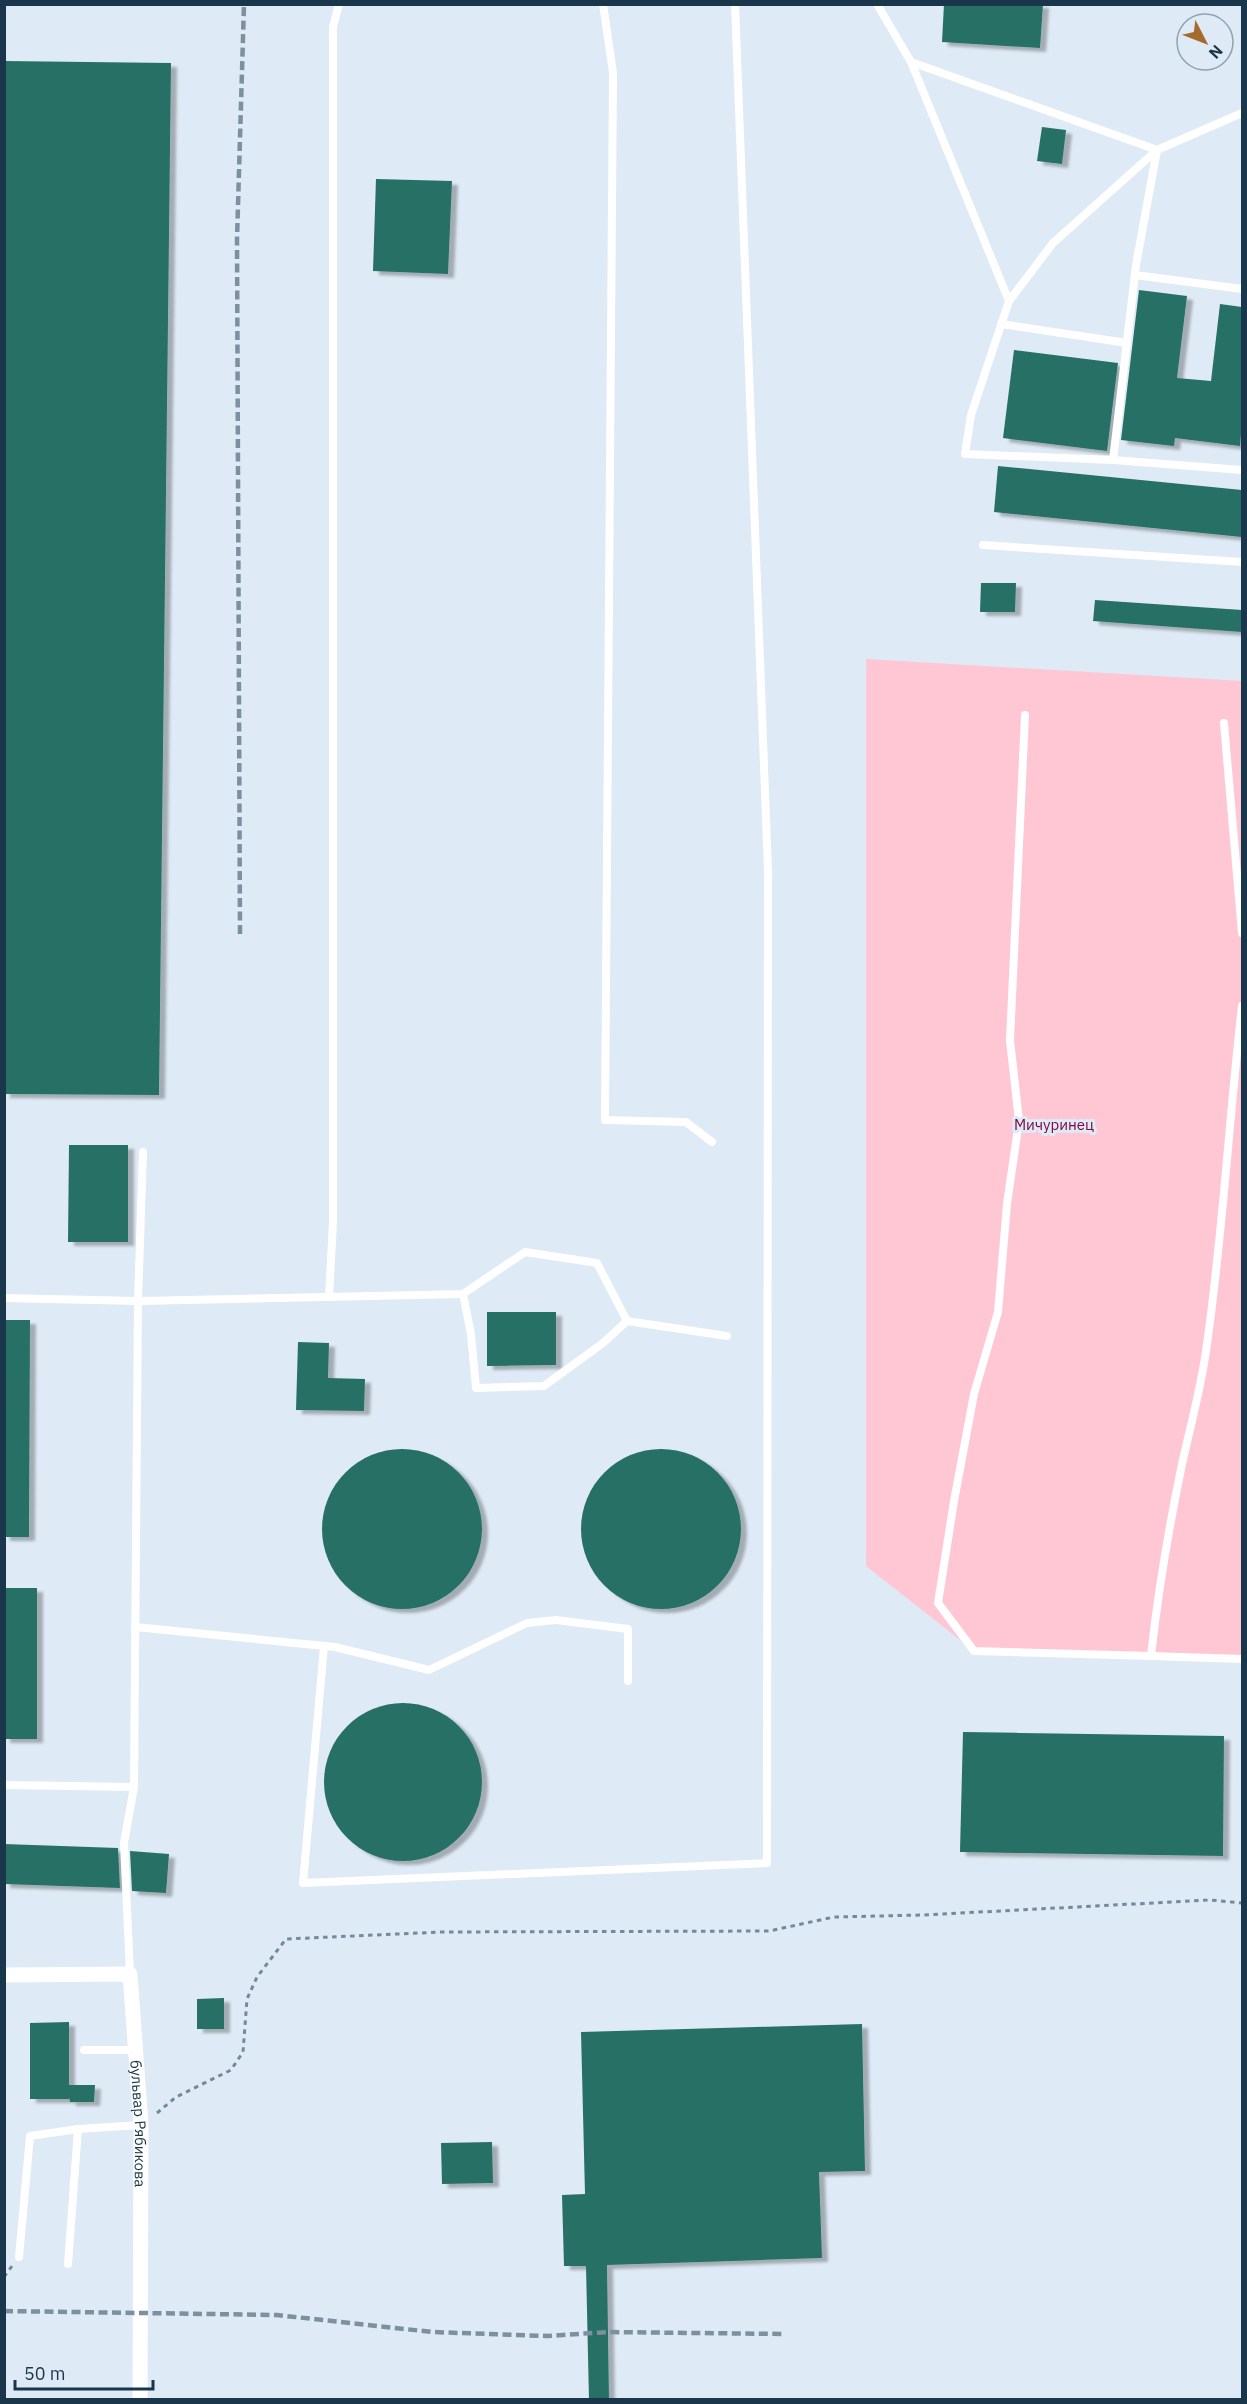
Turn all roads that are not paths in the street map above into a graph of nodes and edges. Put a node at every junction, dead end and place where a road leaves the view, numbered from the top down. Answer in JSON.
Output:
{"nodes":[{"id":1,"x":339,"y":4,"type":"edge"},
{"id":2,"x":603,"y":4,"type":"edge"},
{"id":3,"x":735,"y":4,"type":"edge"},
{"id":4,"x":877,"y":4,"type":"edge"},
{"id":5,"x":911,"y":62,"type":"junction"},
{"id":6,"x":1242,"y":113,"type":"edge"},
{"id":7,"x":1157,"y":150,"type":"junction"},
{"id":8,"x":1135,"y":275,"type":"junction"},
{"id":9,"x":1242,"y":289,"type":"edge"},
{"id":10,"x":1009,"y":301,"type":"junction"},
{"id":11,"x":1001,"y":324,"type":"junction"},
{"id":12,"x":1127,"y":343,"type":"junction"},
{"id":13,"x":1113,"y":460,"type":"junction"},
{"id":14,"x":1242,"y":470,"type":"edge"},
{"id":15,"x":982,"y":545,"type":"dead end"},
{"id":16,"x":1242,"y":562,"type":"edge"},
{"id":17,"x":1025,"y":715,"type":"dead end"},
{"id":18,"x":1224,"y":723,"type":"dead end"},
{"id":19,"x":1242,"y":933,"type":"edge"},
{"id":20,"x":1242,"y":1006,"type":"edge"},
{"id":21,"x":712,"y":1142,"type":"dead end"},
{"id":22,"x":143,"y":1152,"type":"dead end"},
{"id":23,"x":463,"y":1294,"type":"junction"},
{"id":24,"x":329,"y":1297,"type":"junction"},
{"id":25,"x":4,"y":1298,"type":"edge"},
{"id":26,"x":138,"y":1301,"type":"junction"},
{"id":27,"x":627,"y":1321,"type":"junction"},
{"id":28,"x":727,"y":1336,"type":"dead end"},
{"id":29,"x":135,"y":1627,"type":"junction"},
{"id":30,"x":324,"y":1646,"type":"junction"},
{"id":31,"x":1151,"y":1656,"type":"junction"},
{"id":32,"x":1242,"y":1659,"type":"edge"},
{"id":33,"x":628,"y":1681,"type":"dead end"},
{"id":34,"x":4,"y":1785,"type":"edge"},
{"id":35,"x":134,"y":1787,"type":"junction"},
{"id":36,"x":130,"y":1974,"type":"junction"},
{"id":37,"x":4,"y":1975,"type":"edge"},
{"id":38,"x":84,"y":2050,"type":"dead end"},
{"id":39,"x":136,"y":2050,"type":"junction"},
{"id":40,"x":141,"y":2125,"type":"junction"},
{"id":41,"x":78,"y":2129,"type":"junction"},
{"id":42,"x":19,"y":2257,"type":"dead end"},
{"id":43,"x":69,"y":2264,"type":"dead end"},
{"id":44,"x":140,"y":2400,"type":"edge"}],
"edges":[{"from":1,"to":24,"type":"lane"},
{"from":2,"to":21,"type":"lane"},
{"from":3,"to":30,"type":"lane"},
{"from":4,"to":5,"type":"lane"},
{"from":5,"to":7,"type":"lane"},
{"from":5,"to":10,"type":"lane"},
{"from":6,"to":7,"type":"lane"},
{"from":7,"to":8,"type":"lane"},
{"from":7,"to":10,"type":"lane"},
{"from":8,"to":9,"type":"lane"},
{"from":8,"to":12,"type":"lane"},
{"from":10,"to":11,"type":"lane"},
{"from":11,"to":12,"type":"lane"},
{"from":11,"to":13,"type":"lane"},
{"from":12,"to":13,"type":"lane"},
{"from":13,"to":14,"type":"lane"},
{"from":15,"to":16,"type":"lane"},
{"from":17,"to":31,"type":"lane"},
{"from":18,"to":19,"type":"lane"},
{"from":20,"to":31,"type":"lane"},
{"from":22,"to":26,"type":"lane"},
{"from":23,"to":24,"type":"lane"},
{"from":23,"to":27,"type":"lane"},
{"from":23,"to":27,"type":"lane"},
{"from":24,"to":26,"type":"lane"},
{"from":25,"to":26,"type":"lane"},
{"from":26,"to":29,"type":"lane"},
{"from":27,"to":28,"type":"lane"},
{"from":29,"to":30,"type":"lane"},
{"from":29,"to":35,"type":"lane"},
{"from":30,"to":33,"type":"lane"},
{"from":31,"to":32,"type":"lane"},
{"from":34,"to":35,"type":"lane"},
{"from":35,"to":36,"type":"lane"},
{"from":36,"to":37,"type":"street"},
{"from":36,"to":39,"type":"street","name":"бульвар Рябикова"},
{"from":38,"to":39,"type":"lane"},
{"from":39,"to":40,"type":"street","name":"бульвар Рябикова"},
{"from":40,"to":41,"type":"lane"},
{"from":40,"to":44,"type":"street","name":"бульвар Рябикова"},
{"from":41,"to":42,"type":"lane"},
{"from":41,"to":43,"type":"lane"}]}
